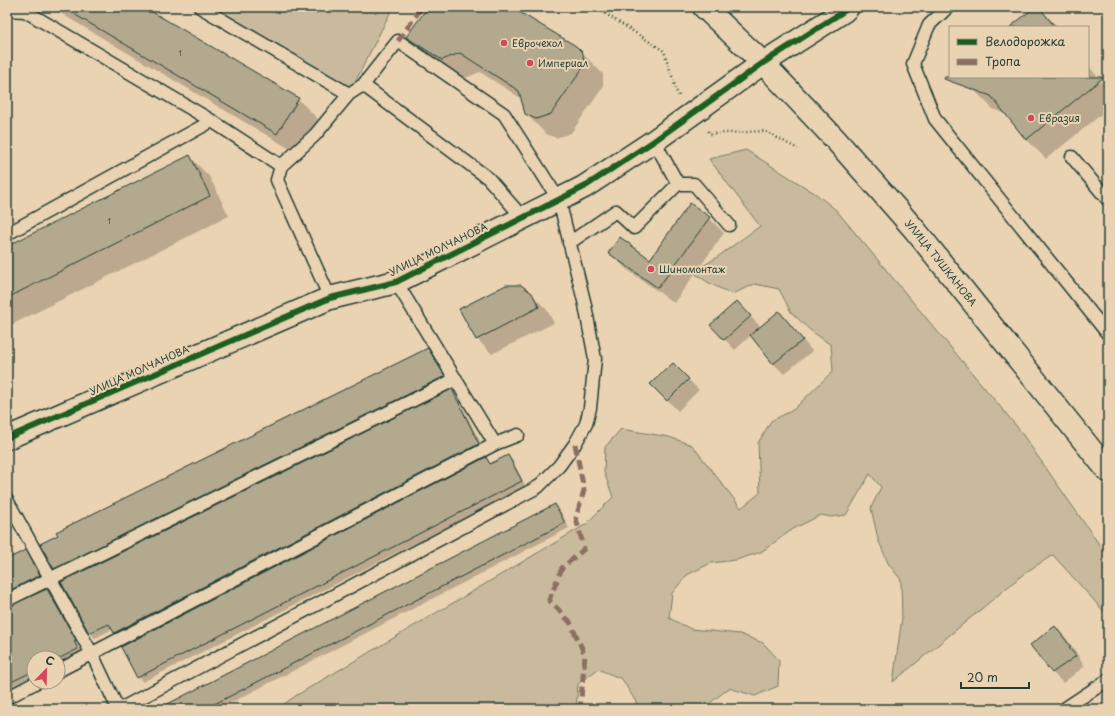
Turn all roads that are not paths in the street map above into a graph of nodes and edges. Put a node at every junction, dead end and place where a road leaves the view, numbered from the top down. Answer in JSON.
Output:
{"nodes":[{"id":1,"x":200,"y":7,"type":"edge"},
{"id":2,"x":704,"y":7,"type":"edge"},
{"id":3,"x":848,"y":7,"type":"edge"},
{"id":4,"x":948,"y":7,"type":"edge"},
{"id":5,"x":7,"y":10,"type":"edge"},
{"id":6,"x":763,"y":63,"type":"junction"},
{"id":7,"x":363,"y":85,"type":"junction"},
{"id":8,"x":350,"y":94,"type":"junction"},
{"id":9,"x":212,"y":122,"type":"junction"},
{"id":10,"x":654,"y":141,"type":"junction"},
{"id":11,"x":1072,"y":157,"type":"dead end"},
{"id":12,"x":281,"y":166,"type":"junction"},
{"id":13,"x":678,"y":184,"type":"junction"},
{"id":14,"x":559,"y":200,"type":"junction"},
{"id":15,"x":1108,"y":200,"type":"edge"},
{"id":16,"x":523,"y":218,"type":"junction"},
{"id":17,"x":729,"y":225,"type":"dead end"},
{"id":18,"x":7,"y":234,"type":"edge"},
{"id":19,"x":570,"y":242,"type":"junction"},
{"id":20,"x":396,"y":282,"type":"junction"},
{"id":21,"x":330,"y":298,"type":"junction"},
{"id":22,"x":1108,"y":334,"type":"edge"},
{"id":23,"x":456,"y":379,"type":"junction"},
{"id":24,"x":518,"y":435,"type":"dead end"},
{"id":25,"x":7,"y":438,"type":"edge"},
{"id":26,"x":495,"y":444,"type":"junction"},
{"id":27,"x":1108,"y":471,"type":"edge"},
{"id":28,"x":7,"y":500,"type":"edge"},
{"id":29,"x":50,"y":578,"type":"junction"},
{"id":30,"x":7,"y":600,"type":"edge"},
{"id":31,"x":92,"y":654,"type":"junction"},
{"id":32,"x":66,"y":667,"type":"edge"},
{"id":33,"x":1108,"y":680,"type":"edge"},
{"id":34,"x":26,"y":688,"type":"edge"},
{"id":35,"x":7,"y":698,"type":"edge"},
{"id":36,"x":119,"y":709,"type":"edge"},
{"id":37,"x":1064,"y":709,"type":"edge"}],
"edges":[{"from":1,"to":8,"type":"lane"},
{"from":2,"to":6,"type":"street","name":"УЛИЦА ТУШКАНОВА"},
{"from":3,"to":6,"type":"street","name":"УЛИЦА МОЛЧАНОВА"},
{"from":4,"to":22,"type":"lane"},
{"from":5,"to":9,"type":"lane"},
{"from":6,"to":10,"type":"street","name":"УЛИЦА МОЛЧАНОВА"},
{"from":6,"to":27,"type":"street","name":"УЛИЦА ТУШКАНОВА"},
{"from":7,"to":8,"type":"lane"},
{"from":7,"to":14,"type":"lane"},
{"from":7,"to":16,"type":"lane"},
{"from":8,"to":12,"type":"lane"},
{"from":9,"to":12,"type":"lane"},
{"from":9,"to":18,"type":"lane"},
{"from":10,"to":13,"type":"lane"},
{"from":10,"to":14,"type":"street","name":"УЛИЦА МОЛЧАНОВА"},
{"from":11,"to":15,"type":"lane"},
{"from":12,"to":21,"type":"lane"},
{"from":13,"to":17,"type":"lane"},
{"from":13,"to":19,"type":"lane"},
{"from":14,"to":16,"type":"street","name":"УЛИЦА МОЛЧАНОВА"},
{"from":14,"to":19,"type":"lane"},
{"from":16,"to":20,"type":"street","name":"УЛИЦА МОЛЧАНОВА"},
{"from":19,"to":36,"type":"lane"},
{"from":20,"to":21,"type":"street","name":"УЛИЦА МОЛЧАНОВА"},
{"from":20,"to":23,"type":"lane"},
{"from":21,"to":25,"type":"street","name":"УЛИЦА МОЛЧАНОВА"},
{"from":23,"to":26,"type":"lane"},
{"from":23,"to":29,"type":"lane"},
{"from":24,"to":26,"type":"lane"},
{"from":26,"to":31,"type":"lane"},
{"from":28,"to":29,"type":"lane"},
{"from":29,"to":30,"type":"lane"},
{"from":29,"to":31,"type":"lane"},
{"from":31,"to":32,"type":"lane"},
{"from":31,"to":36,"type":"lane"},
{"from":33,"to":37,"type":"lane"},
{"from":34,"to":35,"type":"lane"}]}
